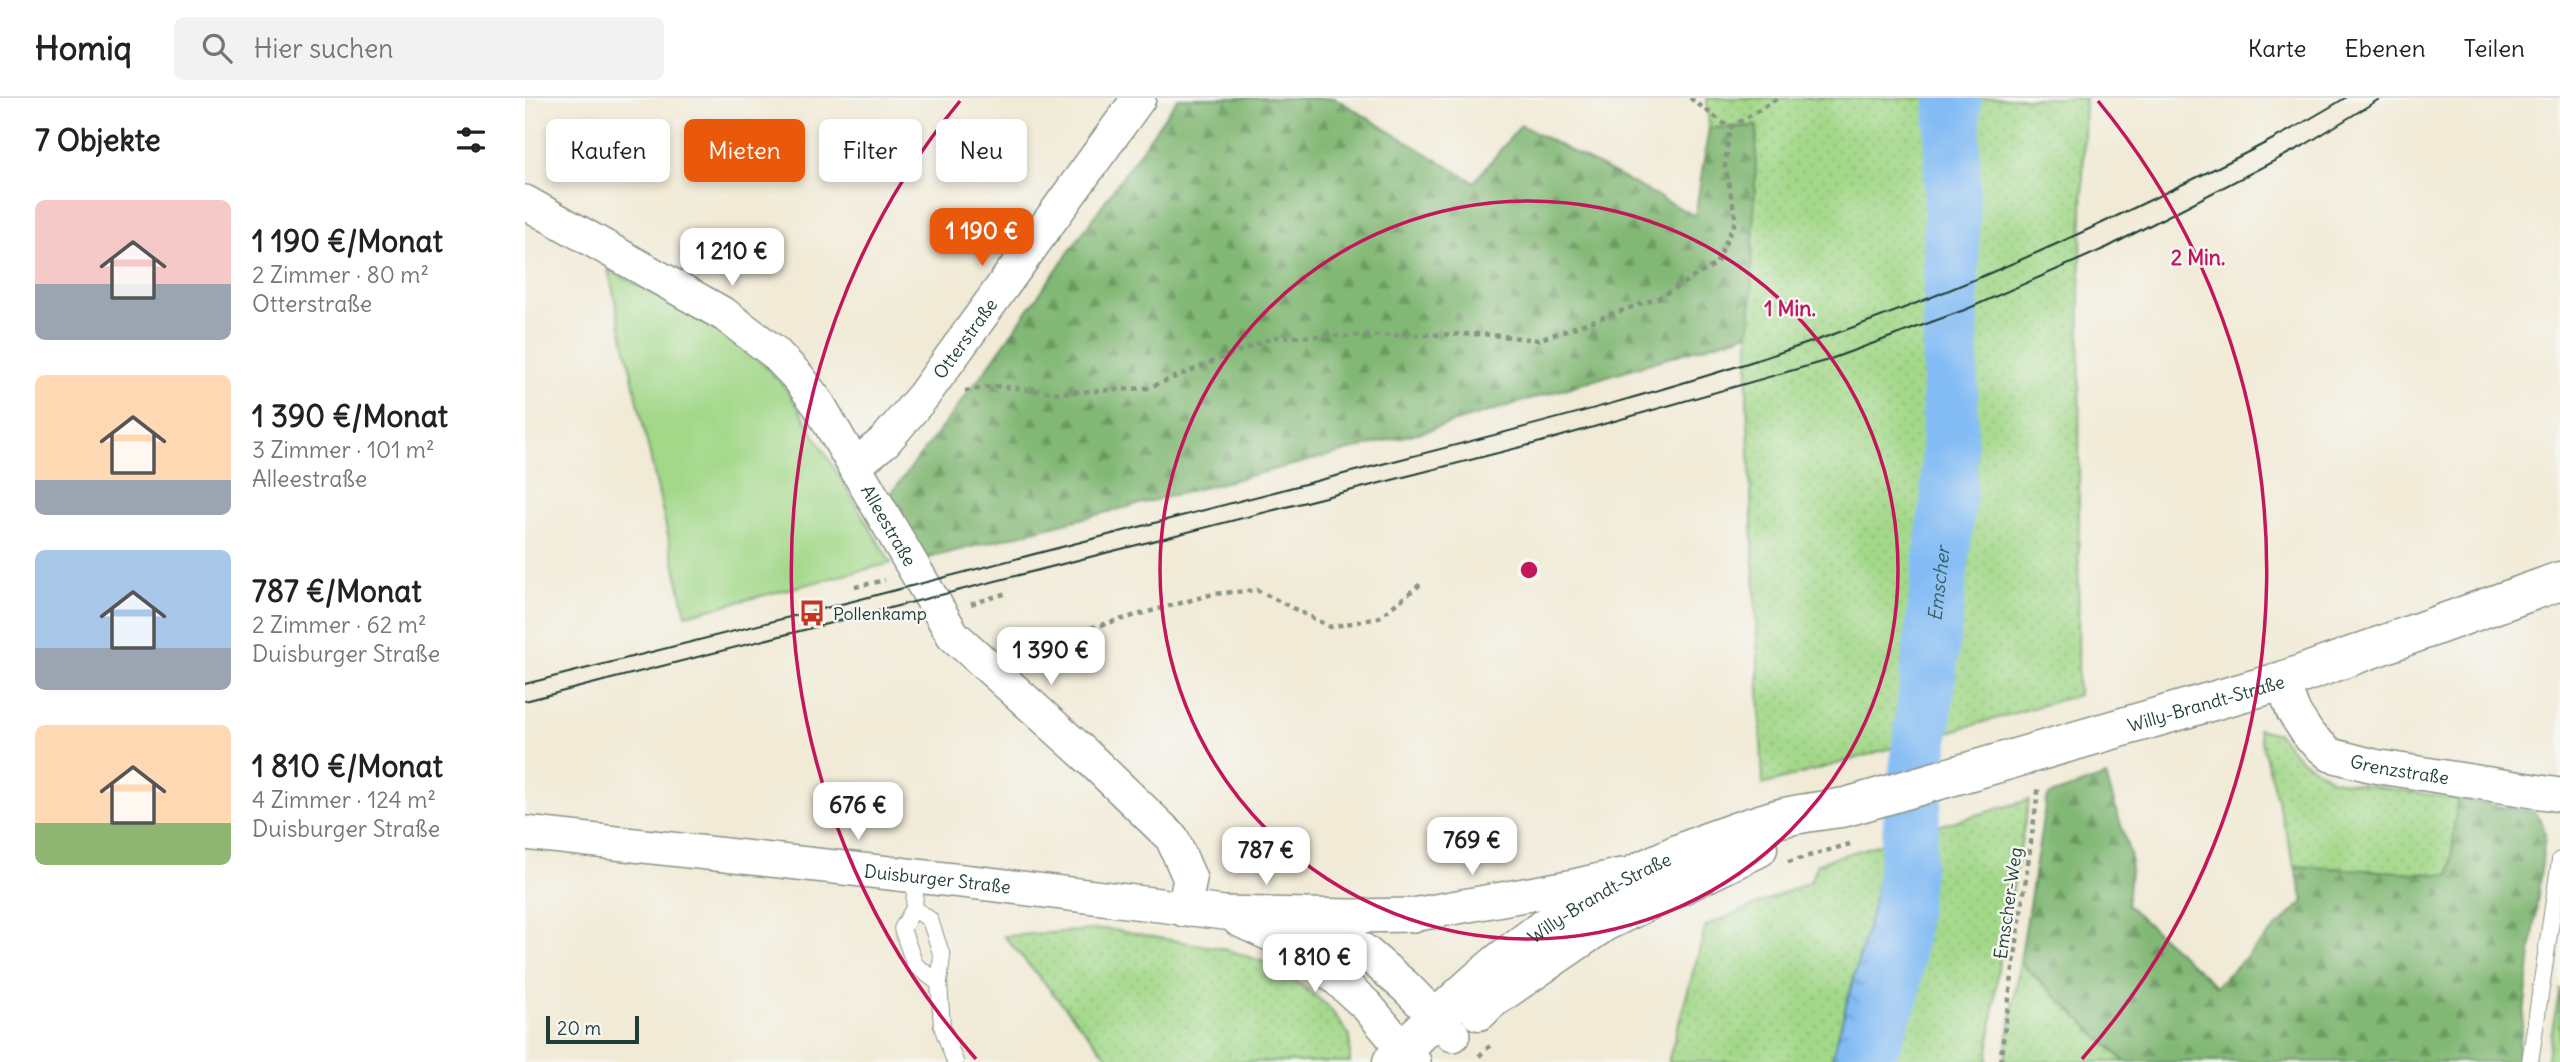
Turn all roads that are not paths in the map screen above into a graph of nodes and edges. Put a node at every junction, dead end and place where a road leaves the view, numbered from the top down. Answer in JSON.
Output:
{"nodes":[{"id":1,"x":1139,"y":98,"type":"edge"},
{"id":2,"x":525,"y":202,"type":"edge"},
{"id":3,"x":854,"y":466,"type":"junction"},
{"id":4,"x":2560,"y":580,"type":"edge"},
{"id":5,"x":2282,"y":681,"type":"junction"},
{"id":6,"x":2560,"y":795,"type":"edge"},
{"id":7,"x":1846,"y":807,"type":"junction"},
{"id":8,"x":525,"y":832,"type":"edge"},
{"id":9,"x":2560,"y":860,"type":"edge"},
{"id":10,"x":1640,"y":871,"type":"junction"},
{"id":11,"x":915,"y":892,"type":"junction"},
{"id":12,"x":1184,"y":909,"type":"junction"},
{"id":13,"x":1224,"y":913,"type":"junction"},
{"id":14,"x":1307,"y":916,"type":"junction"},
{"id":15,"x":939,"y":984,"type":"junction"},
{"id":16,"x":1445,"y":1026,"type":"junction"},
{"id":17,"x":1408,"y":1059,"type":"edge"},
{"id":18,"x":955,"y":1062,"type":"edge"},
{"id":19,"x":2530,"y":1062,"type":"edge"}],
"edges":[{"from":1,"to":3,"type":"street","name":"Otterstraße"},
{"from":2,"to":3,"type":"street","name":"Alleestraße"},
{"from":3,"to":12,"type":"street","name":"Alleestraße"},
{"from":4,"to":5,"type":"main road","name":"Willy-Brandt-Straße"},
{"from":5,"to":6,"type":"street","name":"Grenzstraße"},
{"from":5,"to":7,"type":"main road","name":"Willy-Brandt-Straße"},
{"from":7,"to":10,"type":"main road","name":"Willy-Brandt-Straße"},
{"from":7,"to":16,"type":"main road","name":"Willy-Brandt-Straße"},
{"from":8,"to":11,"type":"street","name":"Duisburger Straße"},
{"from":9,"to":19,"type":"lane"},
{"from":10,"to":14,"type":"street","name":"Duisburger Straße"},
{"from":10,"to":16,"type":"main road","name":"Willy-Brandt-Straße"},
{"from":11,"to":12,"type":"street","name":"Duisburger Straße"},
{"from":11,"to":15,"type":"lane"},
{"from":11,"to":15,"type":"lane"},
{"from":12,"to":13,"type":"street","name":"Duisburger Straße"},
{"from":13,"to":14,"type":"street","name":"Duisburger Straße"},
{"from":13,"to":17,"type":"street","name":"Duisburger Straße"},
{"from":14,"to":16,"type":"street","name":"Duisburger Straße"},
{"from":15,"to":18,"type":"lane"},
{"from":16,"to":17,"type":"main road","name":"Willy-Brandt-Straße"}]}
